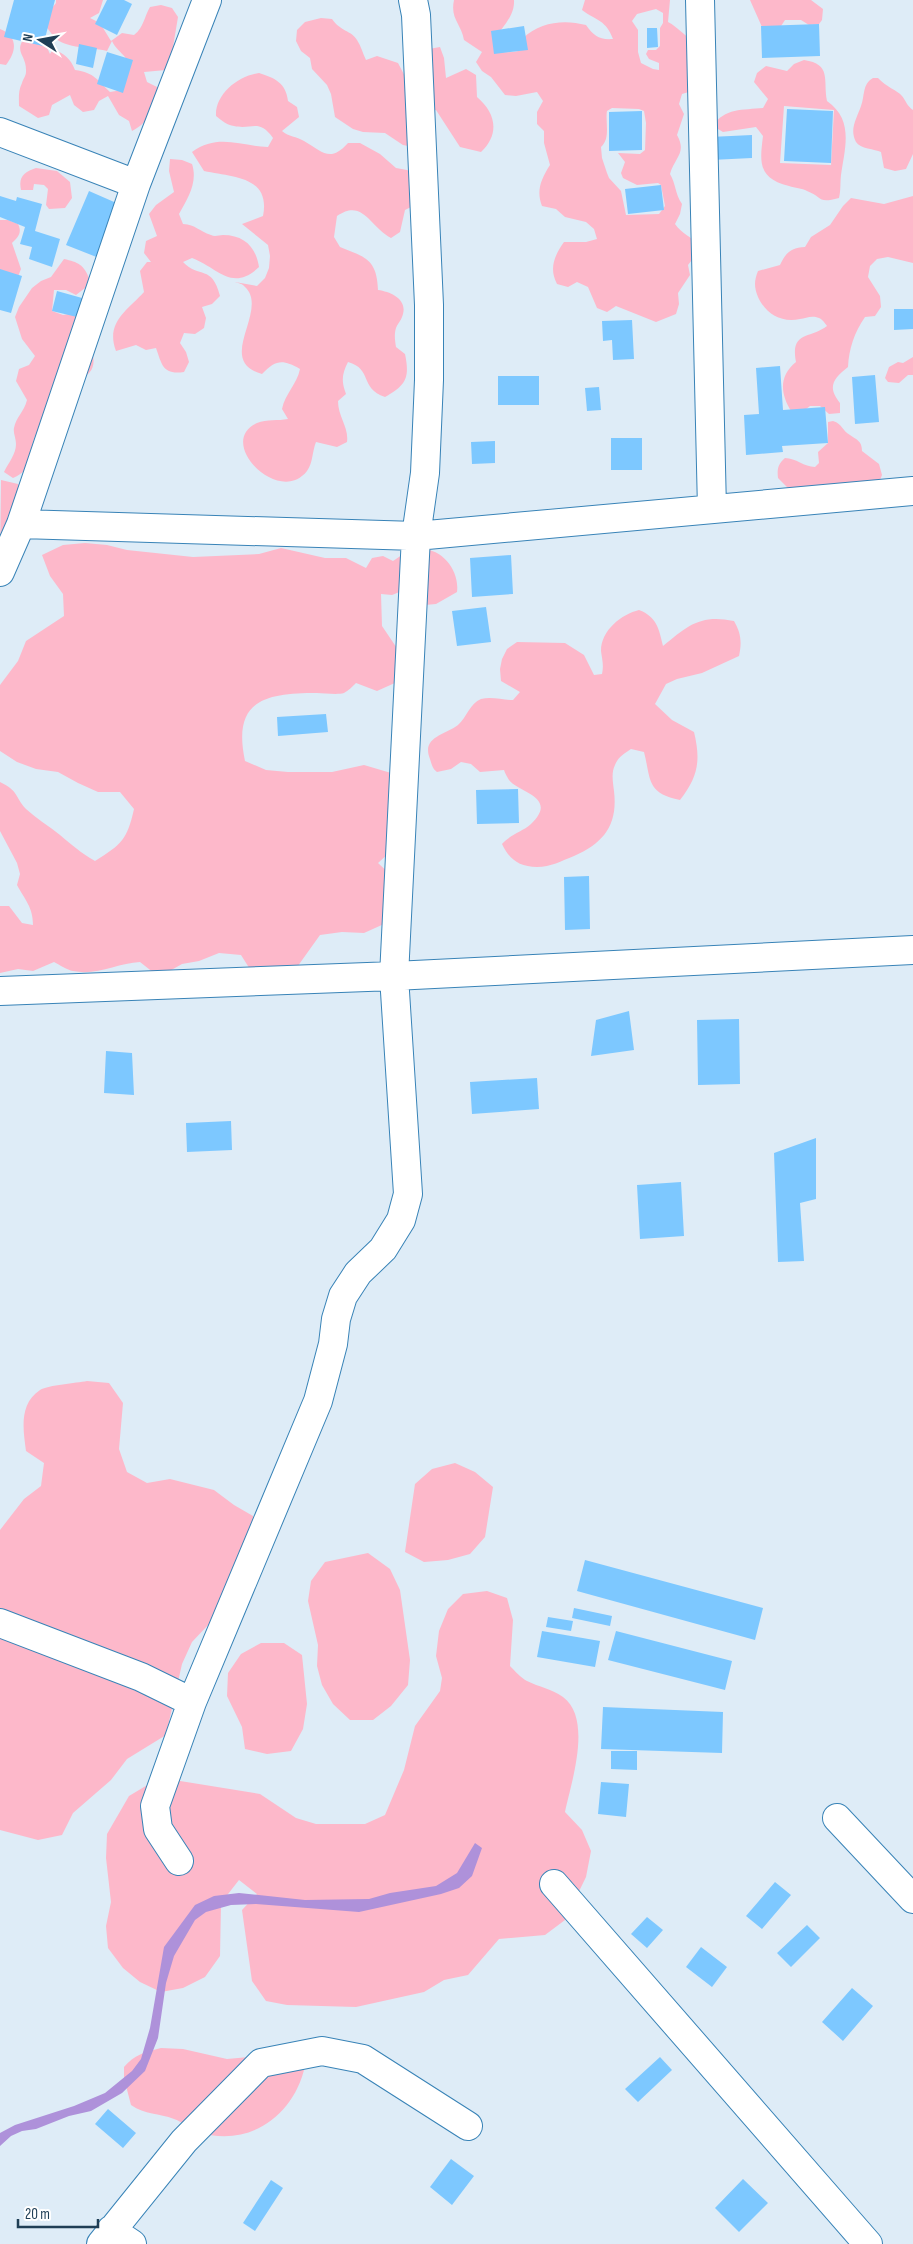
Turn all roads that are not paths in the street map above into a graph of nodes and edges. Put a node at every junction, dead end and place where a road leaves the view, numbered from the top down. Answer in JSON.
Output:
{"nodes":[{"id":1,"x":207,"y":0,"type":"edge"},
{"id":2,"x":413,"y":0,"type":"edge"},
{"id":3,"x":700,"y":0,"type":"edge"},
{"id":4,"x":0,"y":132,"type":"edge"},
{"id":5,"x":136,"y":184,"type":"junction"},
{"id":6,"x":913,"y":492,"type":"edge"},
{"id":7,"x":712,"y":509,"type":"junction"},
{"id":8,"x":21,"y":524,"type":"junction"},
{"id":9,"x":416,"y":536,"type":"junction"},
{"id":10,"x":0,"y":572,"type":"edge"},
{"id":11,"x":913,"y":950,"type":"edge"},
{"id":12,"x":394,"y":976,"type":"junction"},
{"id":13,"x":0,"y":991,"type":"edge"},
{"id":14,"x":0,"y":1623,"type":"edge"},
{"id":15,"x":192,"y":1702,"type":"junction"},
{"id":16,"x":837,"y":1818,"type":"dead end"},
{"id":17,"x":179,"y":1861,"type":"dead end"},
{"id":18,"x":554,"y":1884,"type":"dead end"},
{"id":19,"x":913,"y":1899,"type":"edge"},
{"id":20,"x":468,"y":2126,"type":"dead end"},
{"id":21,"x":115,"y":2239,"type":"edge"},
{"id":22,"x":868,"y":2244,"type":"edge"}],
"edges":[{"from":1,"to":5,"type":"street"},
{"from":2,"to":9,"type":"street"},
{"from":3,"to":7,"type":"street"},
{"from":4,"to":5,"type":"street"},
{"from":5,"to":8,"type":"street"},
{"from":6,"to":7,"type":"street"},
{"from":7,"to":9,"type":"street"},
{"from":8,"to":9,"type":"street"},
{"from":8,"to":10,"type":"street"},
{"from":9,"to":12,"type":"street"},
{"from":11,"to":12,"type":"street"},
{"from":12,"to":13,"type":"street"},
{"from":12,"to":15,"type":"street"},
{"from":14,"to":15,"type":"street"},
{"from":15,"to":17,"type":"street"},
{"from":16,"to":19,"type":"street"},
{"from":18,"to":22,"type":"street"},
{"from":20,"to":21,"type":"street"}]}
